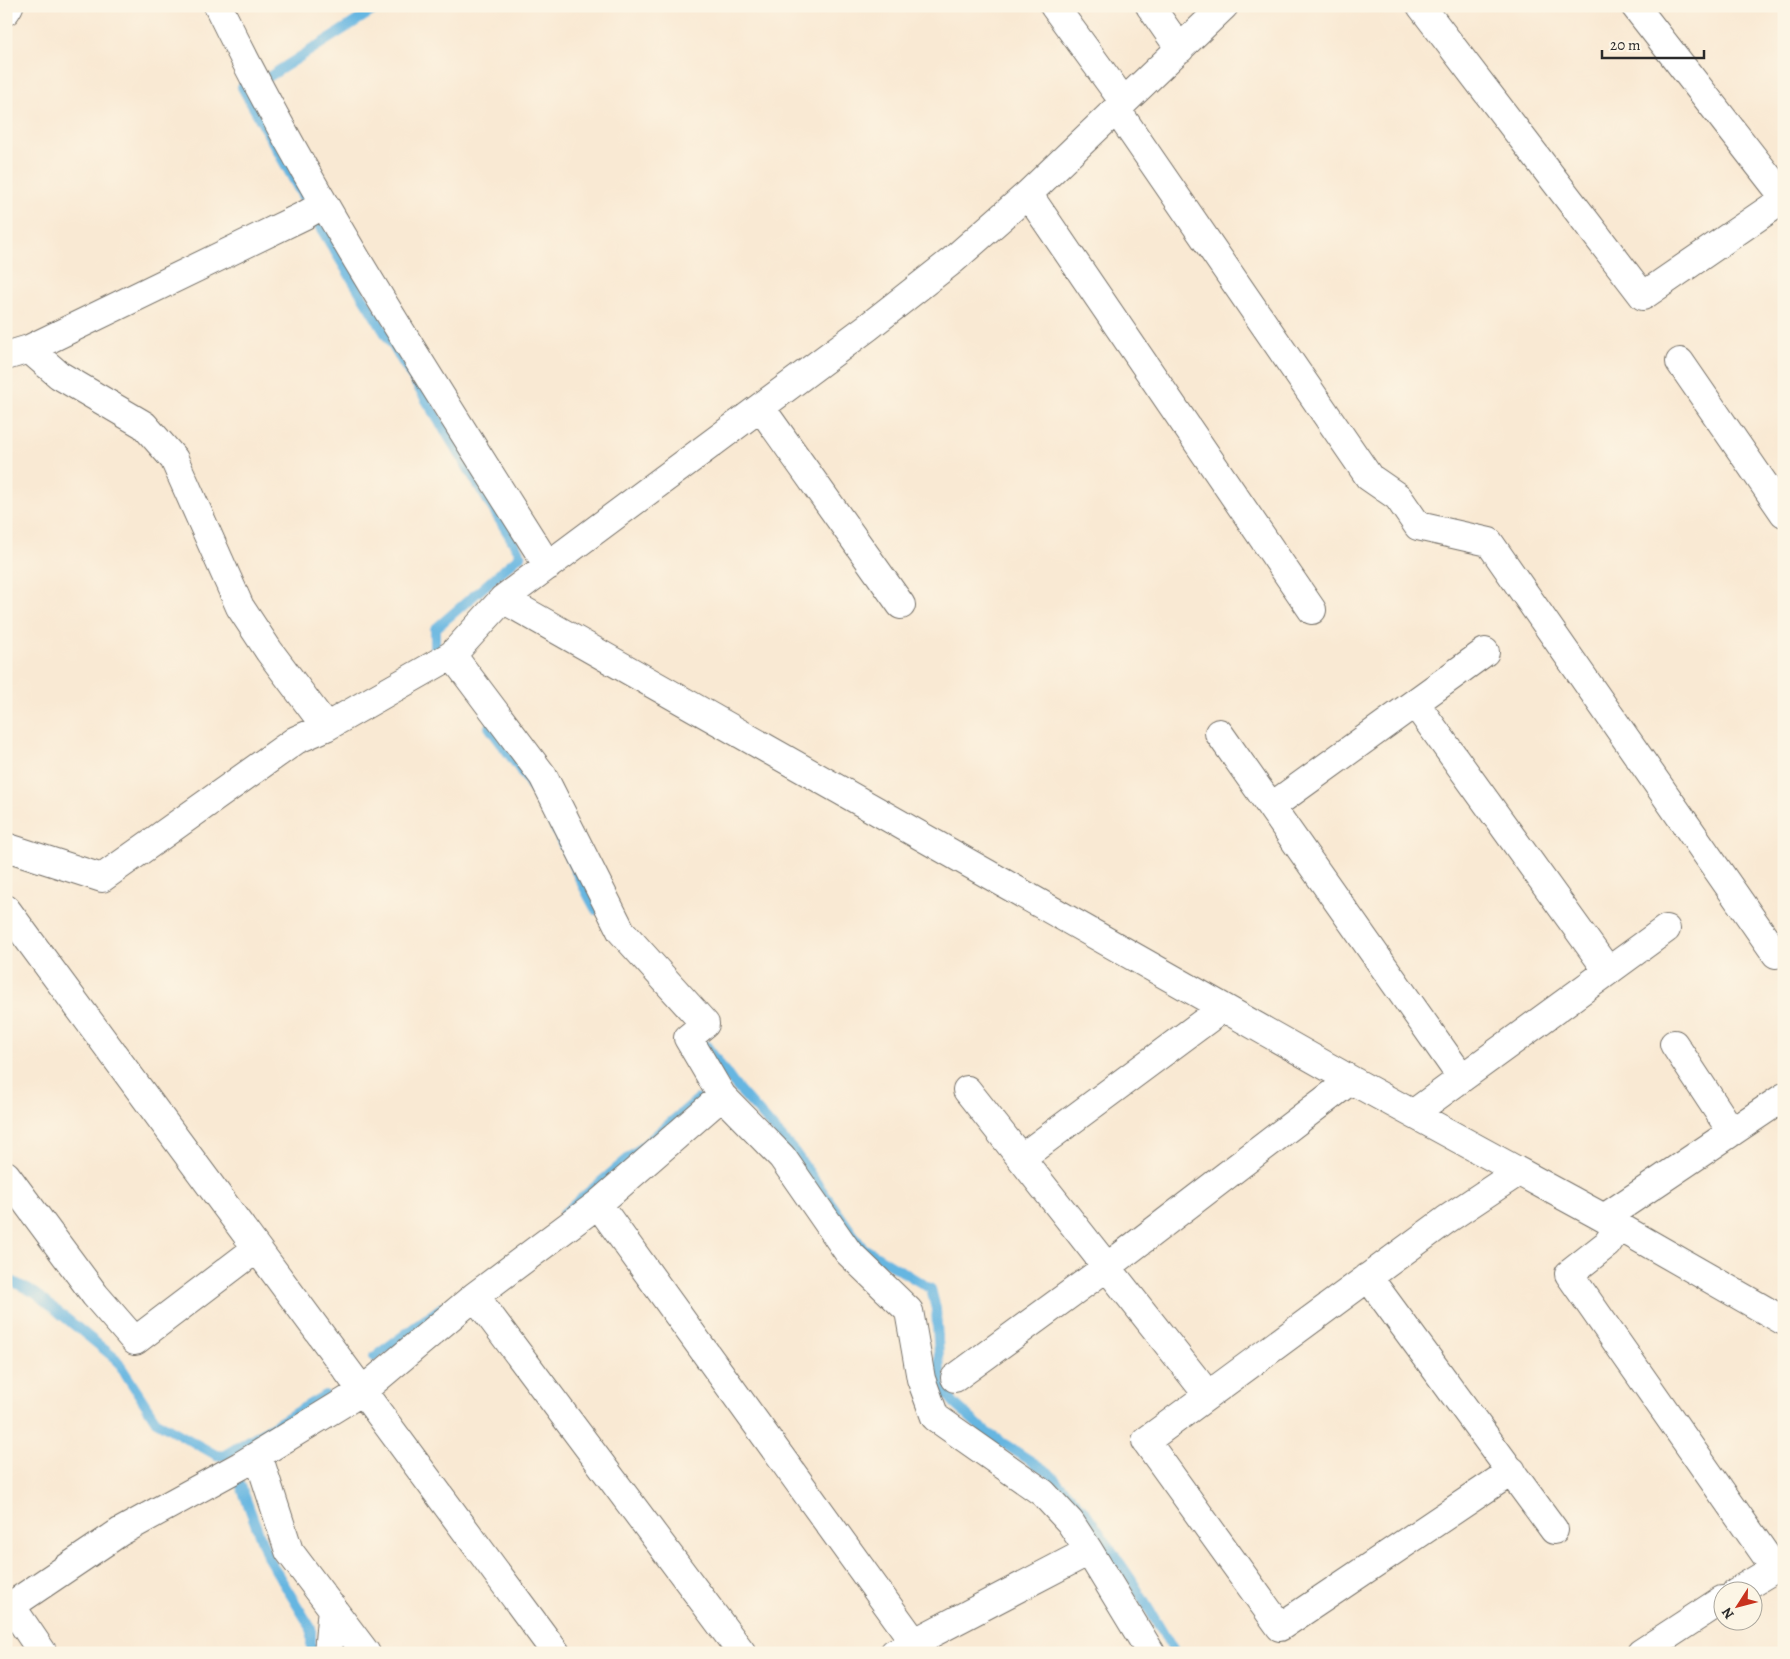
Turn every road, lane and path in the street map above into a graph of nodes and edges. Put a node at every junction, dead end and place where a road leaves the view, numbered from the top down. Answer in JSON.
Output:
{"nodes":[{"id":1,"x":9,"y":6,"type":"edge"},
{"id":2,"x":218,"y":6,"type":"edge"},
{"id":3,"x":1054,"y":6,"type":"edge"},
{"id":4,"x":1150,"y":6,"type":"edge"},
{"id":5,"x":1224,"y":6,"type":"edge"},
{"id":6,"x":1421,"y":6,"type":"edge"},
{"id":7,"x":1635,"y":6,"type":"edge"},
{"id":8,"x":6,"y":11,"type":"edge"},
{"id":9,"x":1180,"y":49,"type":"junction"},
{"id":10,"x":1120,"y":106,"type":"junction"},
{"id":11,"x":1028,"y":194,"type":"junction"},
{"id":12,"x":1784,"y":198,"type":"edge"},
{"id":13,"x":316,"y":209,"type":"junction"},
{"id":14,"x":18,"y":353,"type":"edge"},
{"id":15,"x":1680,"y":362,"type":"dead end"},
{"id":16,"x":761,"y":408,"type":"junction"},
{"id":17,"x":1784,"y":513,"type":"edge"},
{"id":18,"x":548,"y":566,"type":"junction"},
{"id":19,"x":503,"y":600,"type":"junction"},
{"id":20,"x":901,"y":605,"type":"dead end"},
{"id":21,"x":1312,"y":610,"type":"dead end"},
{"id":22,"x":1485,"y":652,"type":"dead end"},
{"id":23,"x":445,"y":659,"type":"junction"},
{"id":24,"x":1415,"y":703,"type":"junction"},
{"id":25,"x":326,"y":727,"type":"junction"},
{"id":26,"x":1219,"y":733,"type":"dead end"},
{"id":27,"x":1271,"y":807,"type":"junction"},
{"id":28,"x":6,"y":847,"type":"edge"},
{"id":29,"x":6,"y":909,"type":"edge"},
{"id":30,"x":1666,"y":929,"type":"dead end"},
{"id":31,"x":1776,"y":954,"type":"dead end"},
{"id":32,"x":1608,"y":971,"type":"junction"},
{"id":33,"x":1223,"y":1008,"type":"junction"},
{"id":34,"x":1674,"y":1044,"type":"dead end"},
{"id":35,"x":1462,"y":1078,"type":"junction"},
{"id":36,"x":1351,"y":1080,"type":"junction"},
{"id":37,"x":718,"y":1088,"type":"junction"},
{"id":38,"x":968,"y":1090,"type":"dead end"},
{"id":39,"x":1784,"y":1097,"type":"edge"},
{"id":40,"x":1414,"y":1113,"type":"junction"},
{"id":41,"x":1732,"y":1132,"type":"junction"},
{"id":42,"x":1021,"y":1158,"type":"junction"},
{"id":43,"x":1518,"y":1172,"type":"junction"},
{"id":44,"x":6,"y":1175,"type":"edge"},
{"id":45,"x":598,"y":1204,"type":"junction"},
{"id":46,"x":1611,"y":1222,"type":"junction"},
{"id":47,"x":256,"y":1249,"type":"junction"},
{"id":48,"x":1107,"y":1267,"type":"junction"},
{"id":49,"x":1368,"y":1277,"type":"junction"},
{"id":50,"x":475,"y":1296,"type":"junction"},
{"id":51,"x":1784,"y":1321,"type":"edge"},
{"id":52,"x":955,"y":1378,"type":"dead end"},
{"id":53,"x":361,"y":1392,"type":"junction"},
{"id":54,"x":1208,"y":1395,"type":"junction"},
{"id":55,"x":241,"y":1465,"type":"junction"},
{"id":56,"x":1512,"y":1471,"type":"junction"},
{"id":57,"x":1554,"y":1530,"type":"dead end"},
{"id":58,"x":1089,"y":1551,"type":"junction"},
{"id":59,"x":1779,"y":1565,"type":"edge"},
{"id":60,"x":1752,"y":1582,"type":"edge"},
{"id":61,"x":1712,"y":1606,"type":"edge"},
{"id":62,"x":8,"y":1607,"type":"edge"},
{"id":63,"x":332,"y":1607,"type":"junction"},
{"id":64,"x":910,"y":1649,"type":"edge"},
{"id":65,"x":43,"y":1653,"type":"edge"},
{"id":66,"x":328,"y":1653,"type":"edge"},
{"id":67,"x":366,"y":1653,"type":"edge"},
{"id":68,"x":556,"y":1653,"type":"edge"},
{"id":69,"x":742,"y":1653,"type":"edge"},
{"id":70,"x":1151,"y":1653,"type":"edge"},
{"id":71,"x":1640,"y":1653,"type":"edge"}],
"edges":[{"from":1,"to":8,"type":"street"},
{"from":2,"to":13,"type":"street"},
{"from":3,"to":10,"type":"street"},
{"from":4,"to":9,"type":"street"},
{"from":5,"to":9,"type":"street"},
{"from":6,"to":12,"type":"street"},
{"from":7,"to":12,"type":"street"},
{"from":9,"to":10,"type":"street"},
{"from":10,"to":11,"type":"street"},
{"from":10,"to":31,"type":"street"},
{"from":11,"to":16,"type":"street"},
{"from":11,"to":21,"type":"street"},
{"from":13,"to":14,"type":"street"},
{"from":13,"to":18,"type":"street"},
{"from":14,"to":25,"type":"street"},
{"from":15,"to":17,"type":"street"},
{"from":16,"to":18,"type":"street"},
{"from":16,"to":20,"type":"street"},
{"from":18,"to":19,"type":"street"},
{"from":19,"to":23,"type":"street"},
{"from":19,"to":33,"type":"street"},
{"from":22,"to":24,"type":"street"},
{"from":23,"to":25,"type":"street"},
{"from":23,"to":37,"type":"street"},
{"from":24,"to":27,"type":"street"},
{"from":24,"to":32,"type":"street"},
{"from":25,"to":28,"type":"street"},
{"from":26,"to":27,"type":"street"},
{"from":27,"to":35,"type":"street"},
{"from":29,"to":47,"type":"street"},
{"from":30,"to":32,"type":"street"},
{"from":32,"to":35,"type":"street"},
{"from":33,"to":36,"type":"street"},
{"from":33,"to":42,"type":"street"},
{"from":34,"to":41,"type":"street"},
{"from":35,"to":40,"type":"street"},
{"from":36,"to":40,"type":"street"},
{"from":36,"to":48,"type":"street"},
{"from":37,"to":45,"type":"street"},
{"from":37,"to":58,"type":"street"},
{"from":38,"to":42,"type":"street"},
{"from":39,"to":41,"type":"street"},
{"from":40,"to":43,"type":"street"},
{"from":41,"to":46,"type":"street"},
{"from":42,"to":48,"type":"street"},
{"from":43,"to":46,"type":"street"},
{"from":43,"to":49,"type":"street"},
{"from":44,"to":47,"type":"street"},
{"from":45,"to":50,"type":"street"},
{"from":45,"to":64,"type":"street"},
{"from":46,"to":51,"type":"street"},
{"from":46,"to":59,"type":"street"},
{"from":47,"to":53,"type":"street"},
{"from":48,"to":52,"type":"street"},
{"from":48,"to":54,"type":"street"},
{"from":49,"to":54,"type":"street"},
{"from":49,"to":56,"type":"street"},
{"from":50,"to":53,"type":"street"},
{"from":50,"to":69,"type":"street"},
{"from":53,"to":55,"type":"street"},
{"from":53,"to":68,"type":"street"},
{"from":54,"to":56,"type":"street"},
{"from":55,"to":62,"type":"street"},
{"from":55,"to":63,"type":"street"},
{"from":56,"to":57,"type":"street"},
{"from":58,"to":64,"type":"street"},
{"from":58,"to":70,"type":"street"},
{"from":59,"to":60,"type":"street"},
{"from":61,"to":71,"type":"street"},
{"from":62,"to":65,"type":"street"},
{"from":63,"to":66,"type":"street"},
{"from":63,"to":67,"type":"street"}]}
